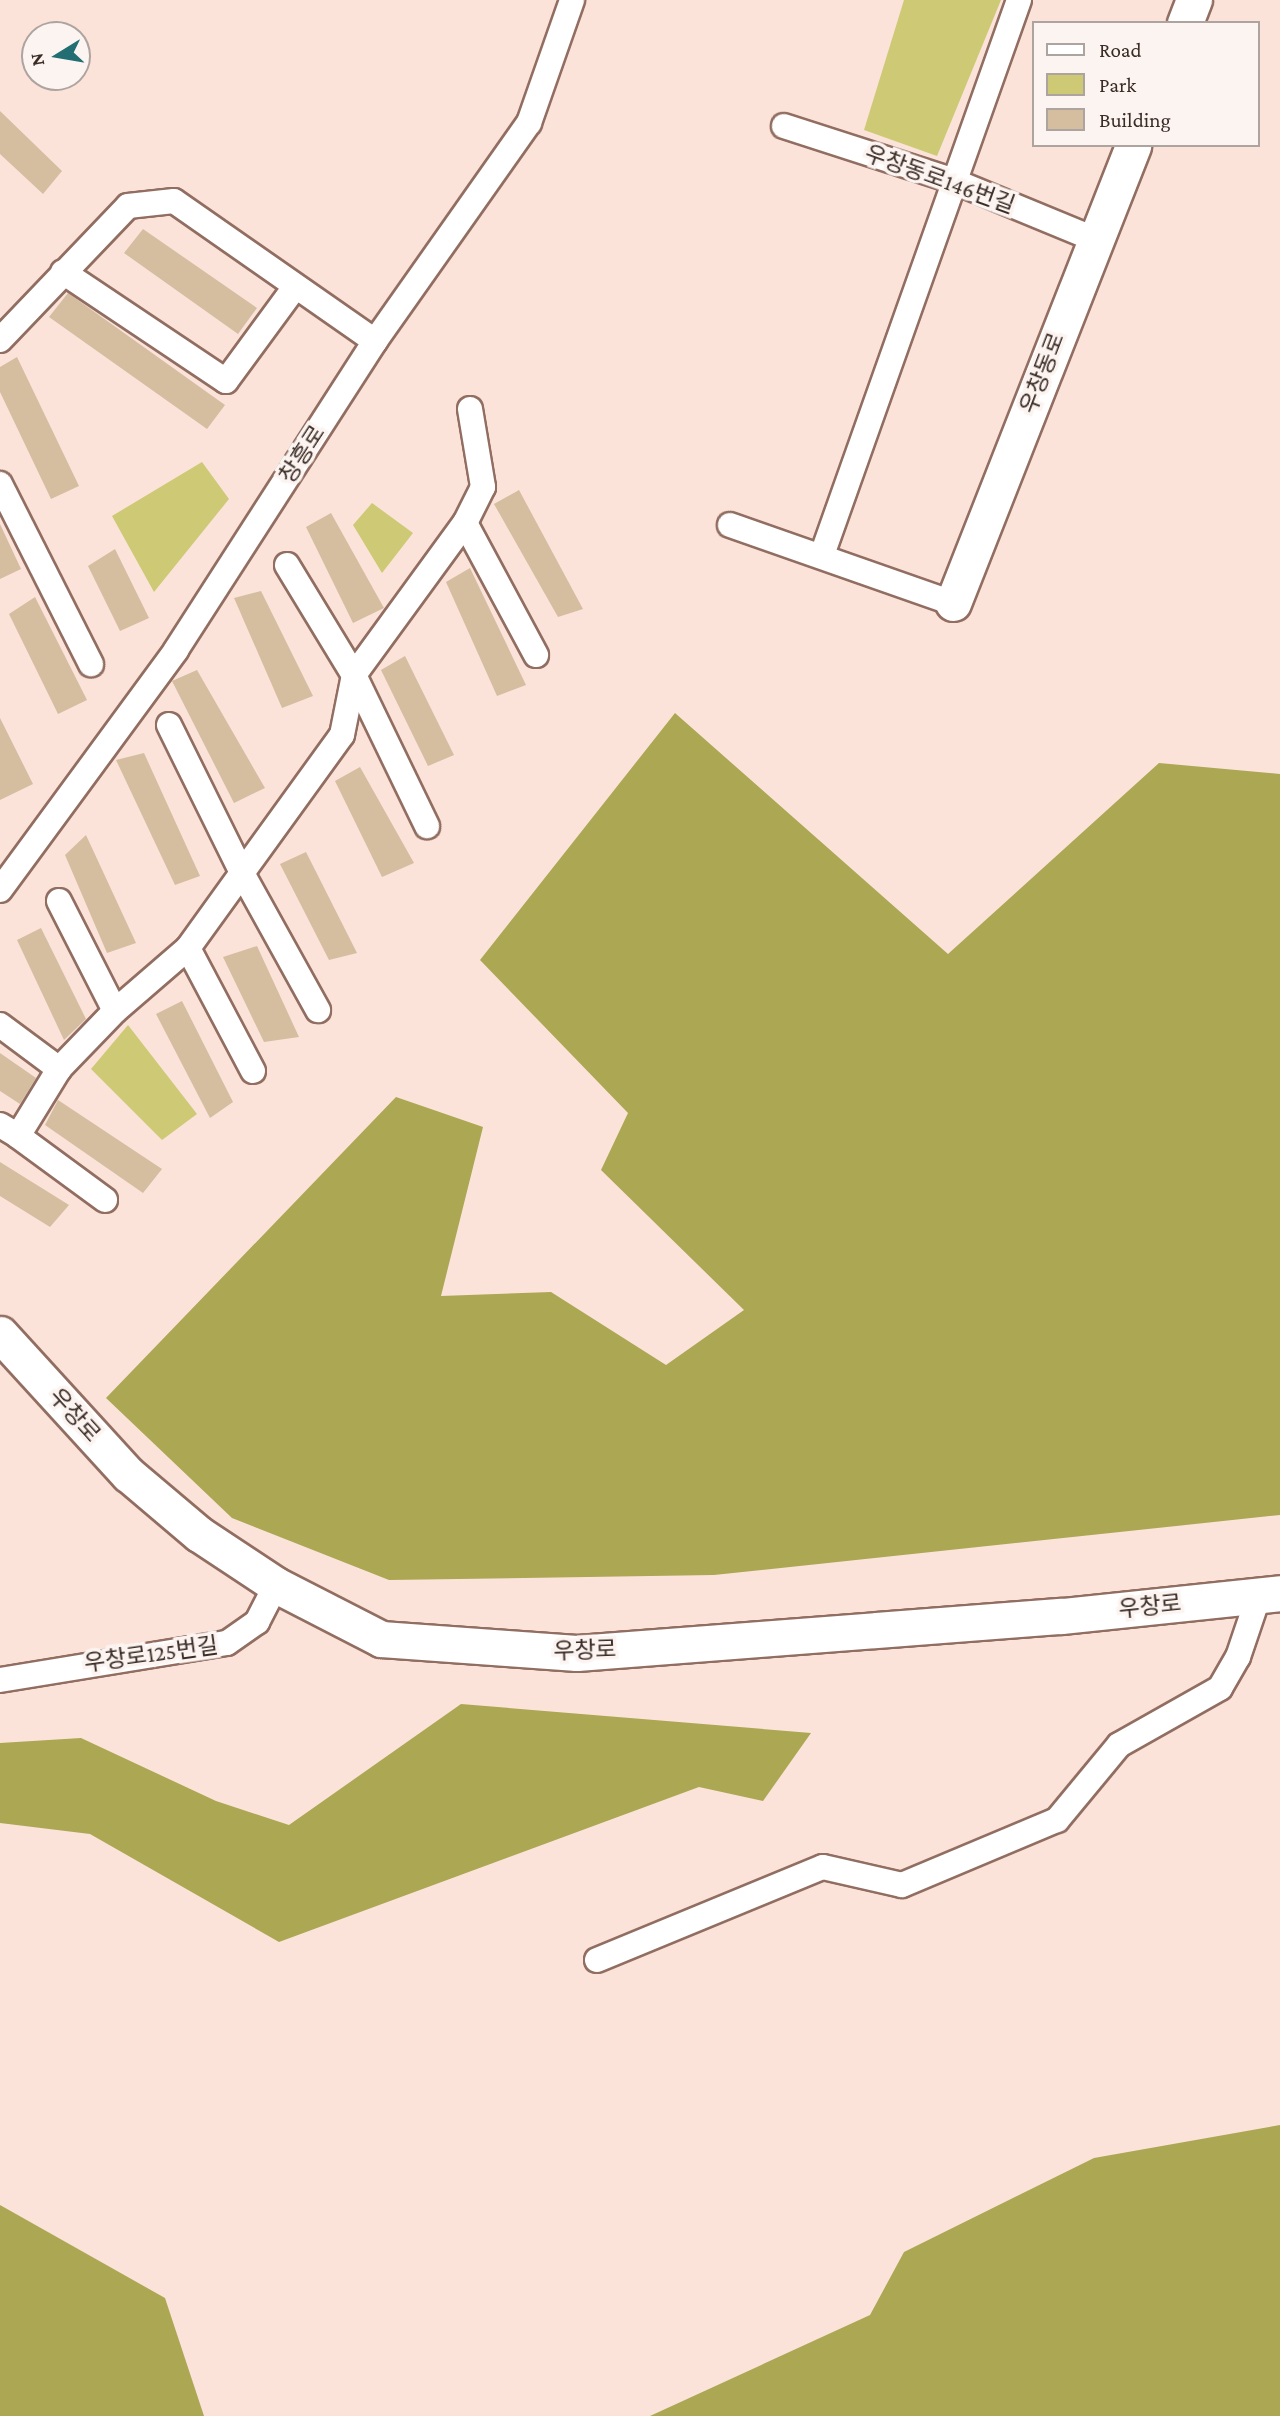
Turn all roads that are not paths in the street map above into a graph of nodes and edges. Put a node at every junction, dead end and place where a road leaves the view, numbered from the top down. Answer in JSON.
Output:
{"nodes":[{"id":1,"x":572,"y":0,"type":"edge"},
{"id":2,"x":1019,"y":0,"type":"edge"},
{"id":3,"x":1194,"y":0,"type":"edge"},
{"id":4,"x":1186,"y":21,"type":"edge"},
{"id":5,"x":784,"y":127,"type":"dead end"},
{"id":6,"x":1132,"y":147,"type":"edge"},
{"id":7,"x":951,"y":180,"type":"junction"},
{"id":8,"x":1094,"y":239,"type":"junction"},
{"id":9,"x":63,"y":272,"type":"junction"},
{"id":10,"x":295,"y":287,"type":"junction"},
{"id":11,"x":0,"y":340,"type":"edge"},
{"id":12,"x":375,"y":341,"type":"junction"},
{"id":13,"x":470,"y":409,"type":"dead end"},
{"id":14,"x":0,"y":484,"type":"edge"},
{"id":15,"x":465,"y":523,"type":"junction"},
{"id":16,"x":730,"y":525,"type":"dead end"},
{"id":17,"x":822,"y":555,"type":"junction"},
{"id":18,"x":287,"y":565,"type":"dead end"},
{"id":19,"x":953,"y":603,"type":"joint"},
{"id":20,"x":536,"y":655,"type":"dead end"},
{"id":21,"x":91,"y":664,"type":"dead end"},
{"id":22,"x":354,"y":675,"type":"junction"},
{"id":23,"x":169,"y":725,"type":"dead end"},
{"id":24,"x":427,"y":826,"type":"dead end"},
{"id":25,"x":242,"y":873,"type":"junction"},
{"id":26,"x":0,"y":890,"type":"edge"},
{"id":27,"x":59,"y":901,"type":"dead end"},
{"id":28,"x":188,"y":948,"type":"junction"},
{"id":29,"x":318,"y":1010,"type":"dead end"},
{"id":30,"x":115,"y":1011,"type":"junction"},
{"id":31,"x":0,"y":1025,"type":"edge"},
{"id":32,"x":59,"y":1069,"type":"junction"},
{"id":33,"x":253,"y":1072,"type":"dead end"},
{"id":34,"x":9,"y":1130,"type":"edge"},
{"id":35,"x":105,"y":1200,"type":"dead end"},
{"id":36,"x":0,"y":1334,"type":"edge"},
{"id":37,"x":276,"y":1586,"type":"junction"},
{"id":38,"x":1269,"y":1595,"type":"edge"},
{"id":39,"x":0,"y":1680,"type":"edge"},
{"id":40,"x":597,"y":1960,"type":"dead end"}],
"edges":[{"from":1,"to":12,"type":"street","name":"창흥로"},
{"from":2,"to":7,"type":"street"},
{"from":3,"to":4,"type":"main road"},
{"from":5,"to":7,"type":"street","name":"우창동로146번길"},
{"from":6,"to":8,"type":"main road","name":"우창동로"},
{"from":7,"to":8,"type":"street","name":"우창동로146번길"},
{"from":7,"to":17,"type":"street"},
{"from":8,"to":19,"type":"main road","name":"우창동로"},
{"from":9,"to":10,"type":"street"},
{"from":9,"to":10,"type":"street"},
{"from":9,"to":11,"type":"street"},
{"from":10,"to":12,"type":"street"},
{"from":12,"to":26,"type":"street","name":"창흥로"},
{"from":13,"to":15,"type":"street"},
{"from":14,"to":21,"type":"street"},
{"from":15,"to":20,"type":"street"},
{"from":15,"to":22,"type":"street"},
{"from":16,"to":17,"type":"street"},
{"from":17,"to":19,"type":"street"},
{"from":18,"to":22,"type":"street"},
{"from":22,"to":24,"type":"street"},
{"from":22,"to":25,"type":"street"},
{"from":23,"to":25,"type":"street"},
{"from":25,"to":28,"type":"street"},
{"from":25,"to":29,"type":"street"},
{"from":27,"to":30,"type":"street"},
{"from":28,"to":30,"type":"street"},
{"from":28,"to":33,"type":"street"},
{"from":30,"to":32,"type":"street"},
{"from":31,"to":32,"type":"street"},
{"from":32,"to":34,"type":"street"},
{"from":34,"to":35,"type":"street"},
{"from":36,"to":37,"type":"main road","name":"우창로"},
{"from":37,"to":38,"type":"main road","name":"우창로"},
{"from":37,"to":39,"type":"street","name":"우창로125번길"},
{"from":38,"to":40,"type":"street"}]}
